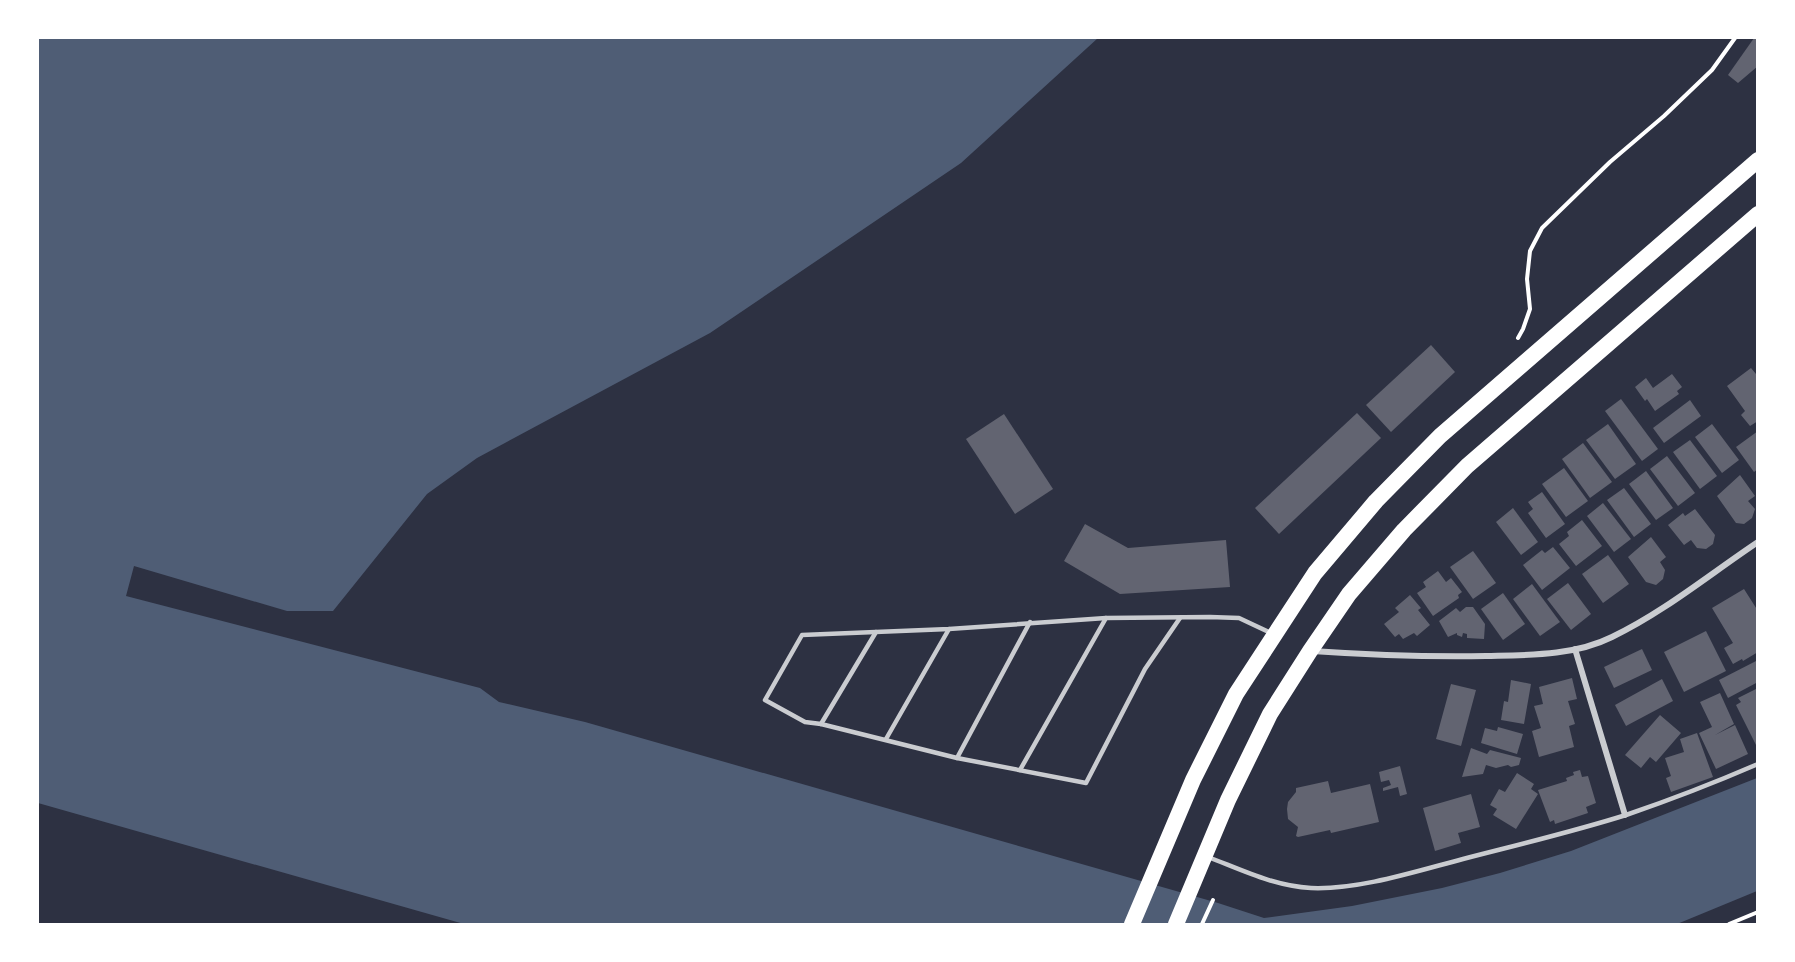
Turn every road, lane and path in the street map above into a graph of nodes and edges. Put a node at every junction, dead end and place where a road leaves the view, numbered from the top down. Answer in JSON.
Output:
{"nodes":[{"id":1,"x":1735,"y":38,"type":"edge"},
{"id":2,"x":1758,"y":160,"type":"edge"},
{"id":3,"x":1758,"y":214,"type":"edge"},
{"id":4,"x":1517,"y":339,"type":"dead end"},
{"id":5,"x":1758,"y":542,"type":"edge"},
{"id":6,"x":1106,"y":618,"type":"junction"},
{"id":7,"x":1180,"y":618,"type":"junction"},
{"id":8,"x":1030,"y":622,"type":"junction"},
{"id":9,"x":949,"y":628,"type":"junction"},
{"id":10,"x":876,"y":632,"type":"junction"},
{"id":11,"x":1275,"y":634,"type":"junction"},
{"id":12,"x":1575,"y":649,"type":"junction"},
{"id":13,"x":1310,"y":651,"type":"junction"},
{"id":14,"x":821,"y":724,"type":"junction"},
{"id":15,"x":886,"y":739,"type":"junction"},
{"id":16,"x":957,"y":758,"type":"junction"},
{"id":17,"x":1758,"y":764,"type":"edge"},
{"id":18,"x":1020,"y":770,"type":"junction"},
{"id":19,"x":1625,"y":815,"type":"junction"},
{"id":20,"x":1205,"y":855,"type":"junction"},
{"id":21,"x":1213,"y":900,"type":"dead end"},
{"id":22,"x":1758,"y":912,"type":"edge"},
{"id":23,"x":1132,"y":924,"type":"edge"},
{"id":24,"x":1176,"y":924,"type":"edge"},
{"id":25,"x":1202,"y":924,"type":"edge"},
{"id":26,"x":1729,"y":924,"type":"edge"}],
"edges":[{"from":1,"to":4,"type":"path"},
{"from":2,"to":11,"type":"highway"},
{"from":3,"to":13,"type":"highway"},
{"from":5,"to":12,"type":"street"},
{"from":6,"to":7,"type":"lane"},
{"from":6,"to":8,"type":"lane"},
{"from":6,"to":18,"type":"lane"},
{"from":7,"to":11,"type":"lane"},
{"from":7,"to":18,"type":"lane"},
{"from":8,"to":9,"type":"lane"},
{"from":8,"to":16,"type":"lane"},
{"from":9,"to":10,"type":"lane"},
{"from":9,"to":15,"type":"lane"},
{"from":10,"to":14,"type":"lane"},
{"from":10,"to":14,"type":"lane"},
{"from":11,"to":23,"type":"highway"},
{"from":12,"to":13,"type":"street"},
{"from":12,"to":19,"type":"street"},
{"from":13,"to":20,"type":"highway"},
{"from":14,"to":15,"type":"lane"},
{"from":15,"to":16,"type":"lane"},
{"from":16,"to":18,"type":"lane"},
{"from":17,"to":19,"type":"lane"},
{"from":19,"to":20,"type":"lane"},
{"from":20,"to":24,"type":"highway"},
{"from":21,"to":25,"type":"path"},
{"from":22,"to":26,"type":"path"}]}
